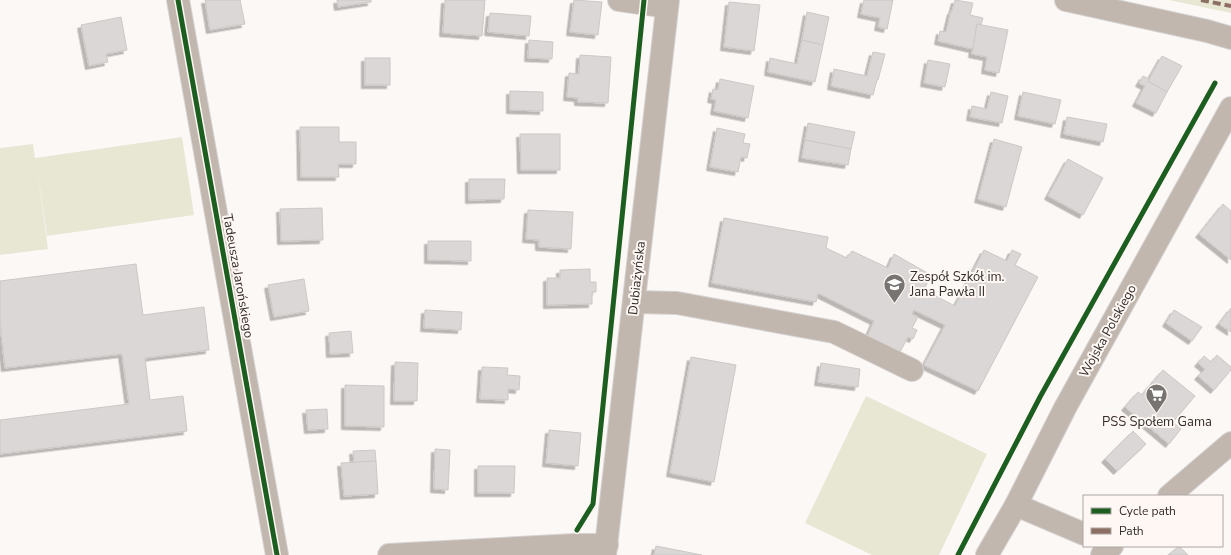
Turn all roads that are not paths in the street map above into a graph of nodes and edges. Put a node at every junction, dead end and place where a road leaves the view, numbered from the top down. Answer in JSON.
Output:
{"nodes":[{"id":1,"x":178,"y":0,"type":"edge"},
{"id":2,"x":618,"y":0,"type":"edge"},
{"id":3,"x":1066,"y":0,"type":"edge"},
{"id":4,"x":668,"y":4,"type":"edge"},
{"id":5,"x":1231,"y":38,"type":"edge"},
{"id":6,"x":1231,"y":108,"type":"edge"},
{"id":7,"x":635,"y":302,"type":"junction"},
{"id":8,"x":912,"y":370,"type":"dead end"},
{"id":9,"x":1231,"y":443,"type":"edge"},
{"id":10,"x":1170,"y":495,"type":"edge"},
{"id":11,"x":1016,"y":505,"type":"junction"},
{"id":12,"x":1083,"y":534,"type":"edge"},
{"id":13,"x":1111,"y":547,"type":"edge"},
{"id":14,"x":606,"y":550,"type":"edge"},
{"id":15,"x":277,"y":555,"type":"edge"},
{"id":16,"x":389,"y":555,"type":"edge"},
{"id":17,"x":987,"y":555,"type":"edge"},
{"id":18,"x":1102,"y":555,"type":"edge"}],
"edges":[{"from":1,"to":15,"type":"street","name":"Tadeusza Jarońskiego"},
{"from":2,"to":4,"type":"street"},
{"from":3,"to":5,"type":"street"},
{"from":4,"to":7,"type":"street","name":"Dubiażyńska"},
{"from":6,"to":11,"type":"main road","name":"Wojska Polskiego"},
{"from":7,"to":8,"type":"street"},
{"from":7,"to":14,"type":"street","name":"Dubiażyńska"},
{"from":9,"to":10,"type":"street"},
{"from":11,"to":12,"type":"street"},
{"from":11,"to":17,"type":"main road","name":"Wojska Polskiego"},
{"from":13,"to":18,"type":"street"},
{"from":14,"to":16,"type":"street"}]}
